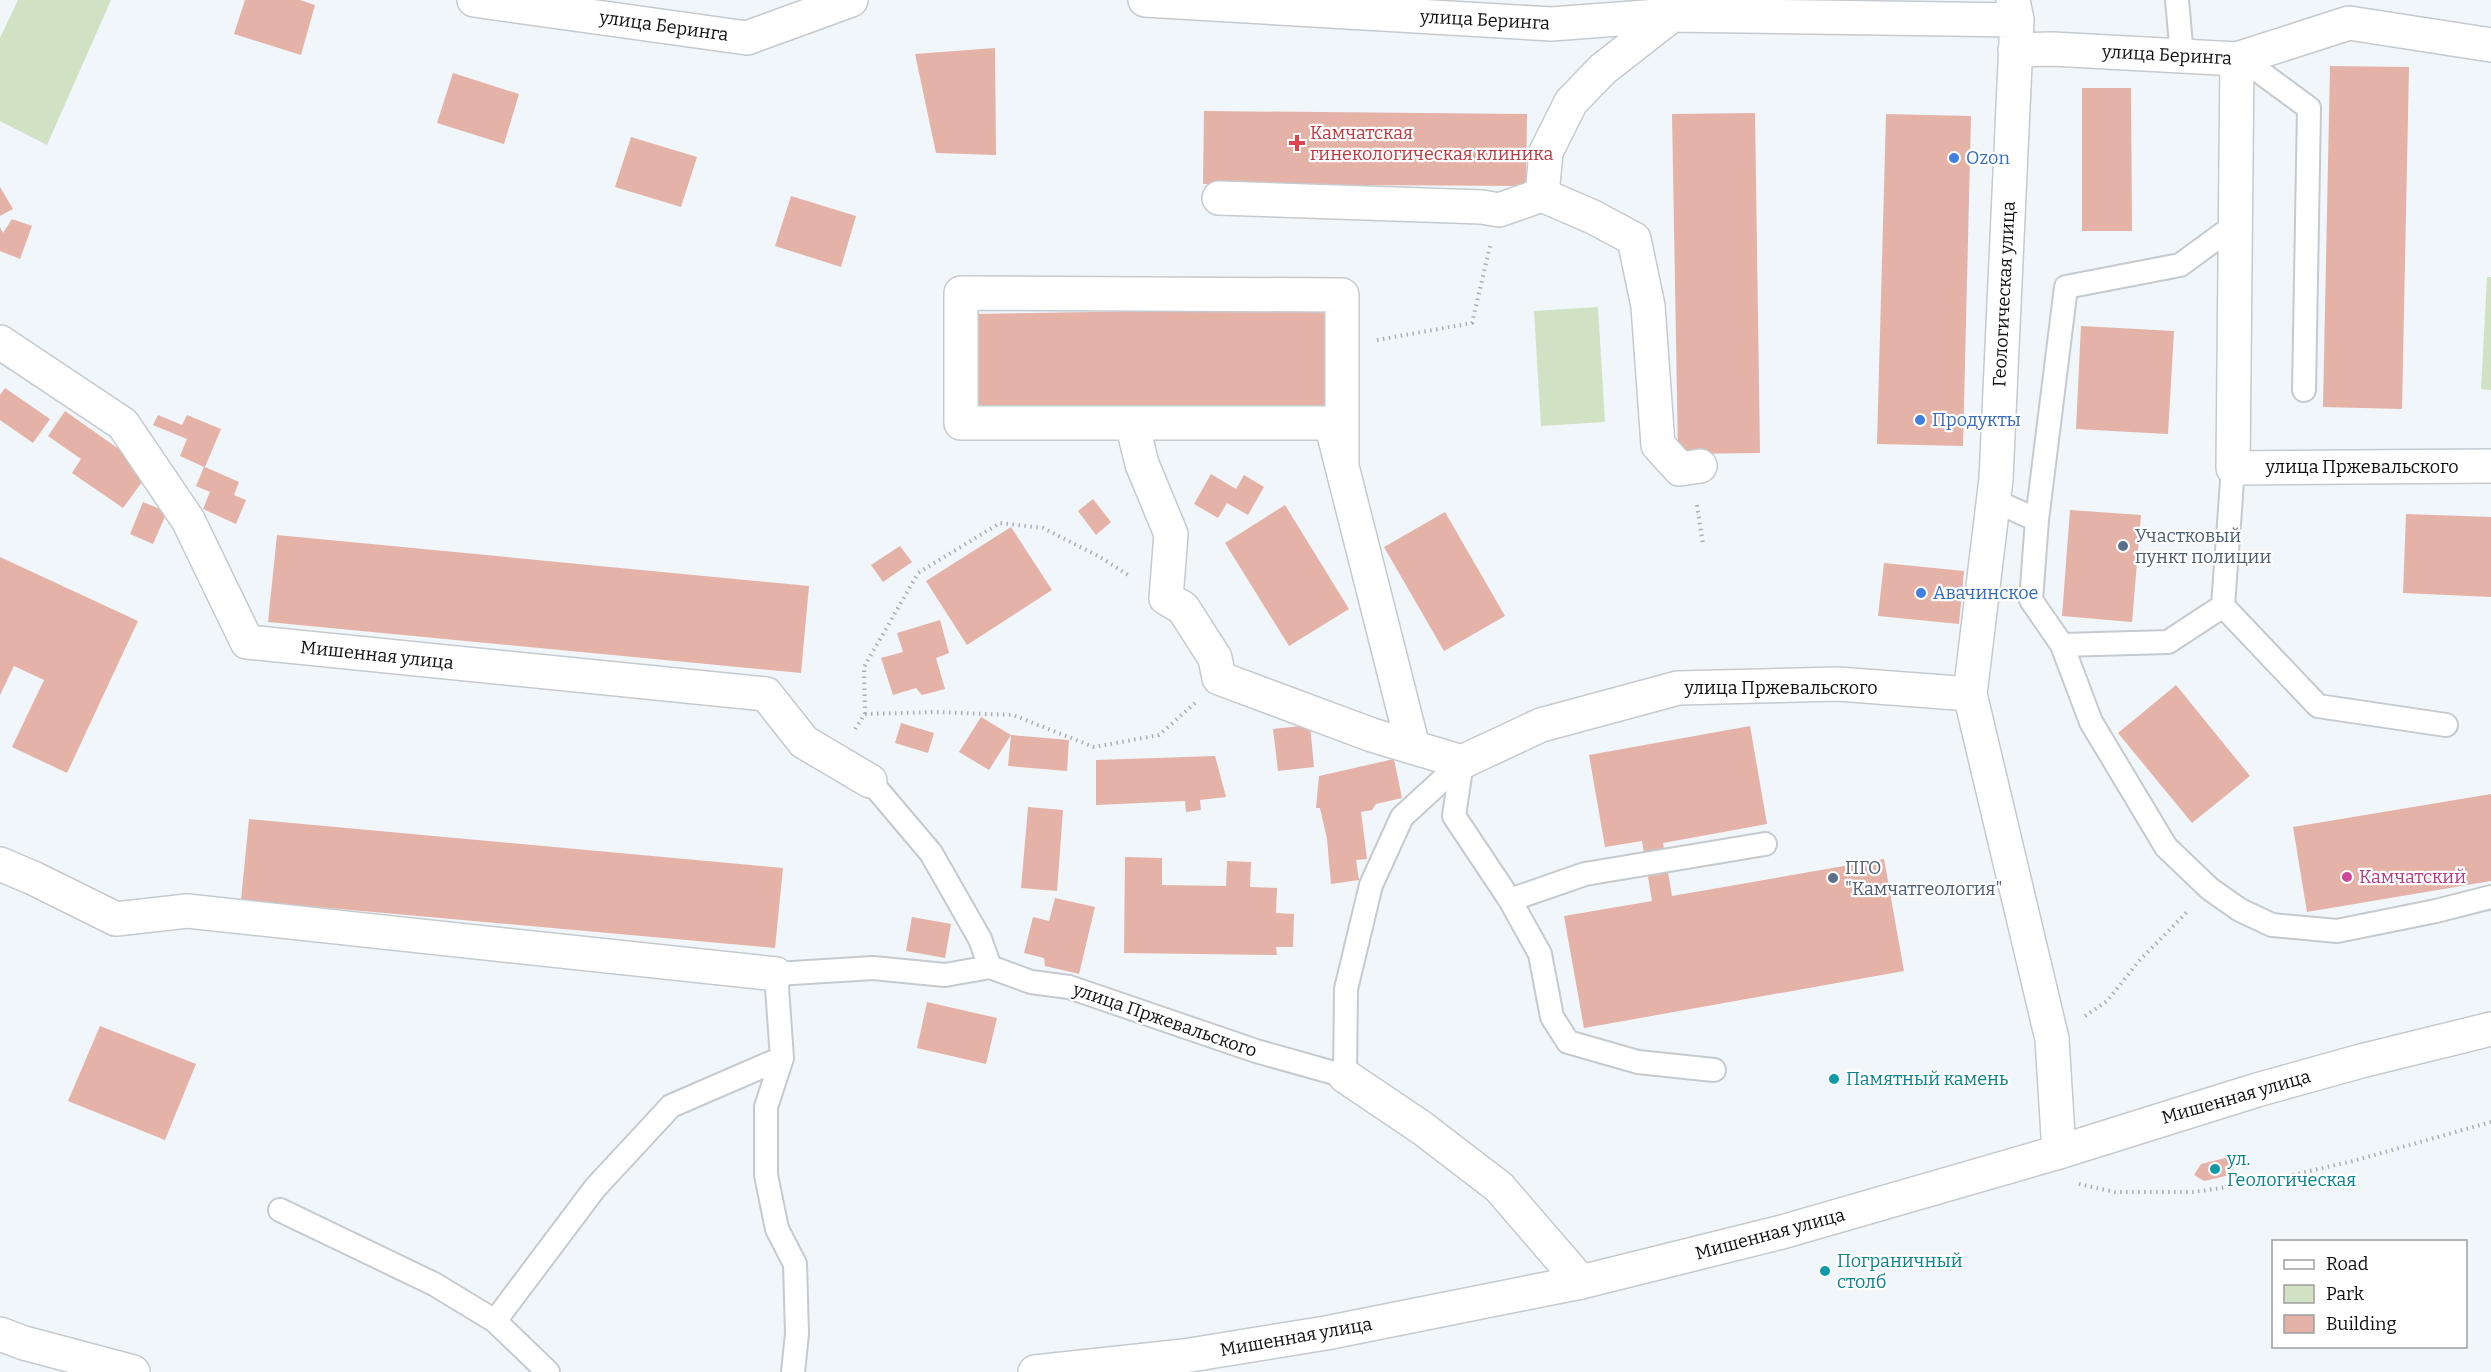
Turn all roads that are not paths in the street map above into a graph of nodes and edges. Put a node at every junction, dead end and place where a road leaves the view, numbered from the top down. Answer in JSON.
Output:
{"nodes":[{"id":1,"x":474,"y":0,"type":"edge"},
{"id":2,"x":851,"y":0,"type":"edge"},
{"id":3,"x":2177,"y":0,"type":"edge"},
{"id":4,"x":1150,"y":1,"type":"edge"},
{"id":5,"x":2350,"y":11,"type":"edge"},
{"id":6,"x":1672,"y":15,"type":"junction"},
{"id":7,"x":2015,"y":23,"type":"edge"},
{"id":8,"x":2491,"y":45,"type":"edge"},
{"id":9,"x":2182,"y":56,"type":"junction"},
{"id":10,"x":2239,"y":58,"type":"junction"},
{"id":11,"x":1542,"y":195,"type":"junction"},
{"id":12,"x":1220,"y":198,"type":"dead end"},
{"id":13,"x":2235,"y":225,"type":"junction"},
{"id":14,"x":0,"y":342,"type":"edge"},
{"id":15,"x":2304,"y":390,"type":"dead end"},
{"id":16,"x":1132,"y":423,"type":"junction"},
{"id":17,"x":1700,"y":466,"type":"dead end"},
{"id":18,"x":2491,"y":466,"type":"edge"},
{"id":19,"x":1342,"y":467,"type":"junction"},
{"id":20,"x":2233,"y":468,"type":"junction"},
{"id":21,"x":1994,"y":500,"type":"junction"},
{"id":22,"x":2037,"y":520,"type":"junction"},
{"id":23,"x":2223,"y":606,"type":"junction"},
{"id":24,"x":2062,"y":645,"type":"junction"},
{"id":25,"x":1970,"y":694,"type":"junction"},
{"id":26,"x":2446,"y":725,"type":"dead end"},
{"id":27,"x":1413,"y":747,"type":"junction"},
{"id":28,"x":1462,"y":762,"type":"junction"},
{"id":29,"x":870,"y":781,"type":"joint"},
{"id":30,"x":1764,"y":844,"type":"dead end"},
{"id":31,"x":0,"y":864,"type":"edge"},
{"id":32,"x":2491,"y":897,"type":"edge"},
{"id":33,"x":1510,"y":900,"type":"junction"},
{"id":34,"x":990,"y":967,"type":"junction"},
{"id":35,"x":776,"y":975,"type":"junction"},
{"id":36,"x":2491,"y":1029,"type":"edge"},
{"id":37,"x":782,"y":1058,"type":"junction"},
{"id":38,"x":1714,"y":1070,"type":"dead end"},
{"id":39,"x":1345,"y":1076,"type":"junction"},
{"id":40,"x":2059,"y":1152,"type":"junction"},
{"id":41,"x":280,"y":1209,"type":"dead end"},
{"id":42,"x":1581,"y":1282,"type":"junction"},
{"id":43,"x":495,"y":1321,"type":"junction"},
{"id":44,"x":0,"y":1334,"type":"edge"},
{"id":45,"x":133,"y":1372,"type":"edge"},
{"id":46,"x":548,"y":1372,"type":"edge"},
{"id":47,"x":794,"y":1372,"type":"edge"},
{"id":48,"x":1035,"y":1372,"type":"edge"}],
"edges":[{"from":1,"to":2,"type":"street","name":"улица Беринга"},
{"from":3,"to":9,"type":"lane"},
{"from":4,"to":6,"type":"street","name":"улица Беринга"},
{"from":5,"to":8,"type":"street","name":"улица Беринга"},
{"from":5,"to":10,"type":"street","name":"улица Беринга"},
{"from":6,"to":7,"type":"street","name":"улица Беринга"},
{"from":6,"to":11,"type":"street"},
{"from":7,"to":9,"type":"street","name":"улица Беринга"},
{"from":7,"to":21,"type":"street","name":"Геологическая улица"},
{"from":9,"to":10,"type":"street","name":"улица Беринга"},
{"from":10,"to":13,"type":"street"},
{"from":10,"to":15,"type":"lane"},
{"from":11,"to":12,"type":"street"},
{"from":11,"to":17,"type":"street"},
{"from":13,"to":20,"type":"street"},
{"from":13,"to":22,"type":"lane"},
{"from":14,"to":29,"type":"street","name":"Мишенная улица"},
{"from":16,"to":19,"type":"street"},
{"from":16,"to":19,"type":"street"},
{"from":16,"to":27,"type":"street"},
{"from":18,"to":20,"type":"street","name":"улица Пржевальского"},
{"from":19,"to":27,"type":"street"},
{"from":20,"to":23,"type":"lane"},
{"from":21,"to":22,"type":"lane"},
{"from":21,"to":25,"type":"street","name":"Геологическая улица"},
{"from":22,"to":24,"type":"lane"},
{"from":23,"to":24,"type":"lane"},
{"from":23,"to":26,"type":"lane"},
{"from":24,"to":32,"type":"lane"},
{"from":25,"to":28,"type":"street","name":"улица Пржевальского"},
{"from":25,"to":40,"type":"street","name":"Геологическая улица"},
{"from":27,"to":28,"type":"street"},
{"from":28,"to":33,"type":"lane"},
{"from":28,"to":39,"type":"lane","name":"улица Пржевальского"},
{"from":29,"to":34,"type":"lane"},
{"from":30,"to":33,"type":"lane"},
{"from":31,"to":35,"type":"street"},
{"from":33,"to":38,"type":"lane"},
{"from":34,"to":35,"type":"lane"},
{"from":34,"to":39,"type":"lane","name":"улица Пржевальского"},
{"from":35,"to":37,"type":"lane"},
{"from":36,"to":40,"type":"street","name":"Мишенная улица"},
{"from":37,"to":43,"type":"lane"},
{"from":37,"to":47,"type":"lane"},
{"from":39,"to":42,"type":"street","name":"улица Пржевальского"},
{"from":40,"to":42,"type":"street","name":"Мишенная улица"},
{"from":41,"to":43,"type":"lane"},
{"from":42,"to":48,"type":"street","name":"Мишенная улица"},
{"from":43,"to":46,"type":"lane"},
{"from":44,"to":45,"type":"street"}]}
